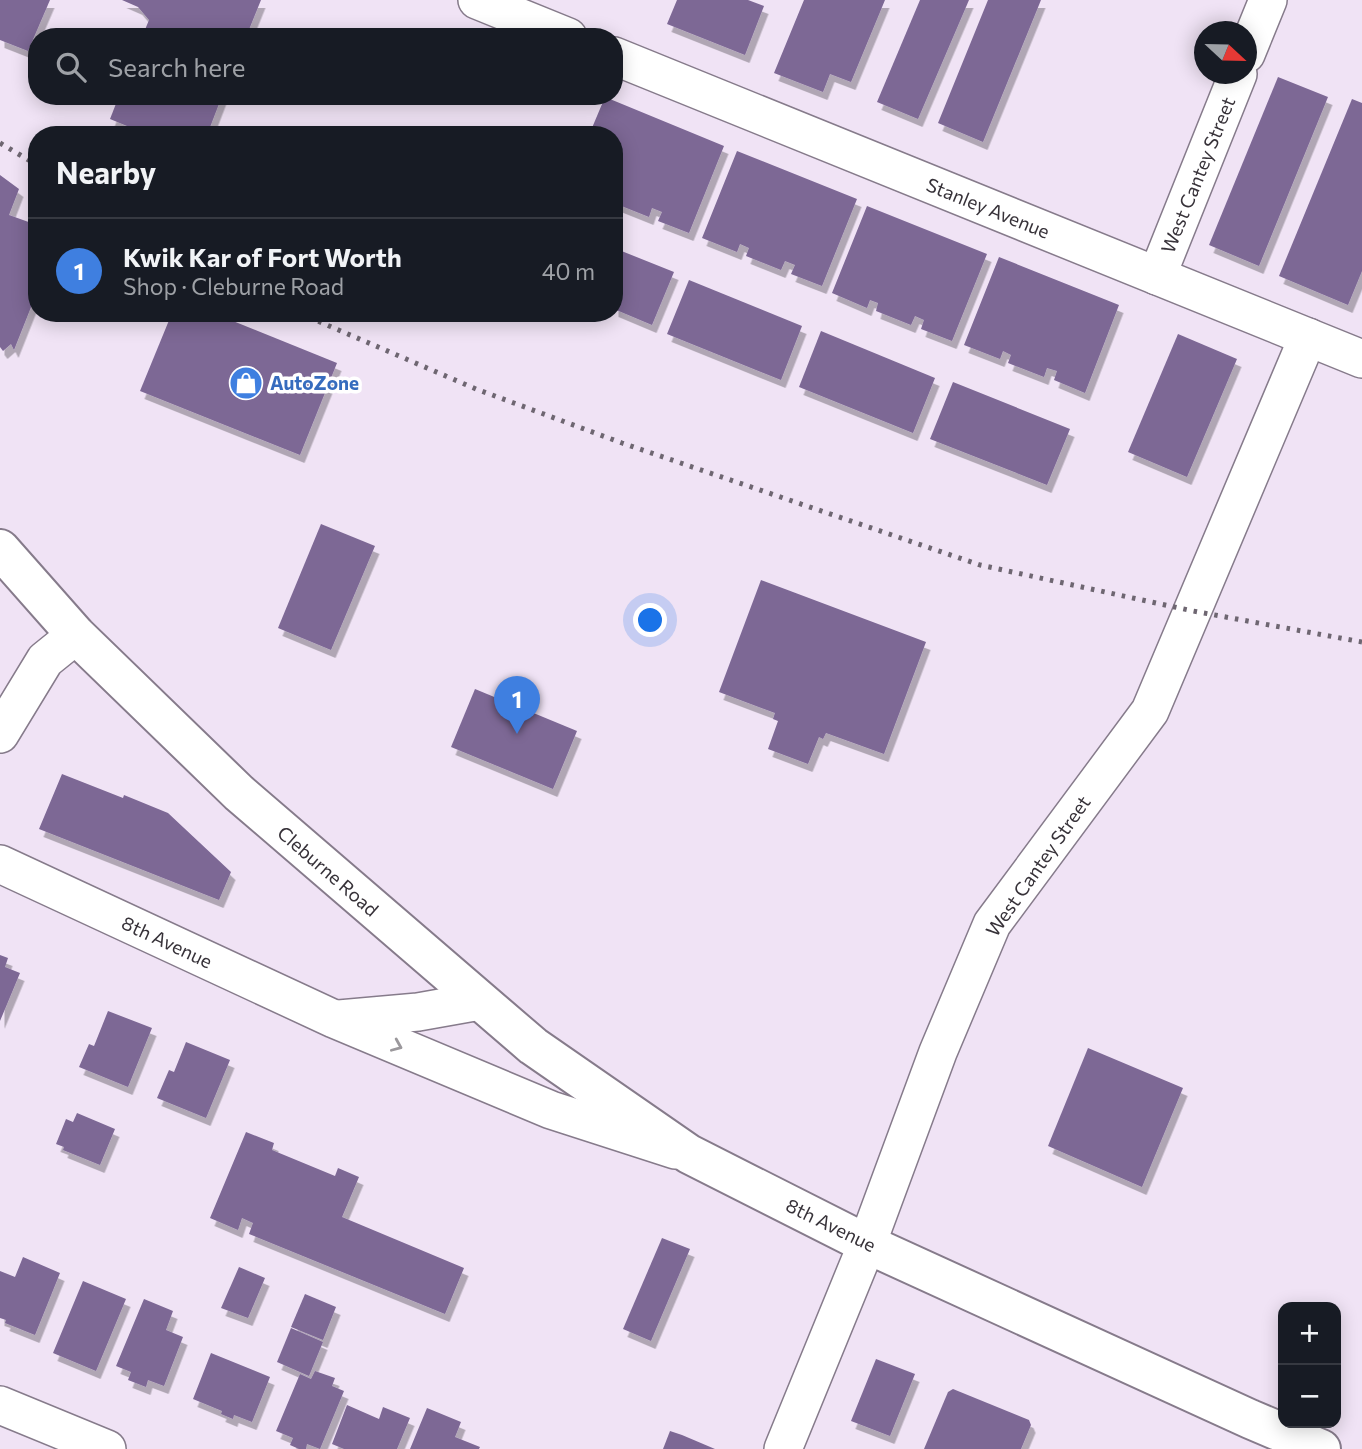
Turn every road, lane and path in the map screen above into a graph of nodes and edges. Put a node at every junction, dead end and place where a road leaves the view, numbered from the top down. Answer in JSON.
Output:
{"nodes":[{"id":1,"x":477,"y":0,"type":"edge"},
{"id":2,"x":1268,"y":0,"type":"edge"},
{"id":3,"x":546,"y":28,"type":"edge"},
{"id":4,"x":1257,"y":28,"type":"edge"},
{"id":5,"x":623,"y":59,"type":"edge"},
{"id":6,"x":1234,"y":84,"type":"edge"},
{"id":7,"x":1157,"y":276,"type":"junction"},
{"id":8,"x":1308,"y":337,"type":"junction"},
{"id":9,"x":1362,"y":359,"type":"edge"},
{"id":10,"x":0,"y":550,"type":"edge"},
{"id":11,"x":76,"y":635,"type":"junction"},
{"id":12,"x":0,"y":734,"type":"edge"},
{"id":13,"x":0,"y":864,"type":"edge"},
{"id":14,"x":480,"y":1001,"type":"junction"},
{"id":15,"x":334,"y":1019,"type":"junction"},
{"id":16,"x":690,"y":1154,"type":"junction"},
{"id":17,"x":867,"y":1244,"type":"junction"},
{"id":18,"x":0,"y":1405,"type":"edge"},
{"id":19,"x":107,"y":1449,"type":"edge"},
{"id":20,"x":783,"y":1449,"type":"edge"},
{"id":21,"x":1321,"y":1449,"type":"edge"}],
"edges":[{"from":1,"to":3,"type":"street"},
{"from":2,"to":4,"type":"street"},
{"from":5,"to":7,"type":"street","name":"Stanley Avenue"},
{"from":6,"to":7,"type":"street","name":"West Cantey Street"},
{"from":7,"to":8,"type":"street","name":"Stanley Avenue"},
{"from":8,"to":9,"type":"street","name":"Stanley Avenue"},
{"from":8,"to":17,"type":"street","name":"West Cantey Street"},
{"from":10,"to":11,"type":"main road","name":"Cleburne Road"},
{"from":11,"to":12,"type":"street"},
{"from":11,"to":14,"type":"main road","name":"Cleburne Road"},
{"from":13,"to":15,"type":"street","name":"8th Avenue"},
{"from":14,"to":15,"type":"street","name":"8th Avenue"},
{"from":14,"to":16,"type":"main road","name":"Cleburne Road"},
{"from":15,"to":16,"type":"street","name":"8th Avenue","one_way":true},
{"from":16,"to":17,"type":"main road","name":"8th Avenue"},
{"from":17,"to":20,"type":"street","name":"West Cantey Street"},
{"from":17,"to":21,"type":"main road","name":"8th Avenue"},
{"from":18,"to":19,"type":"street"}]}
